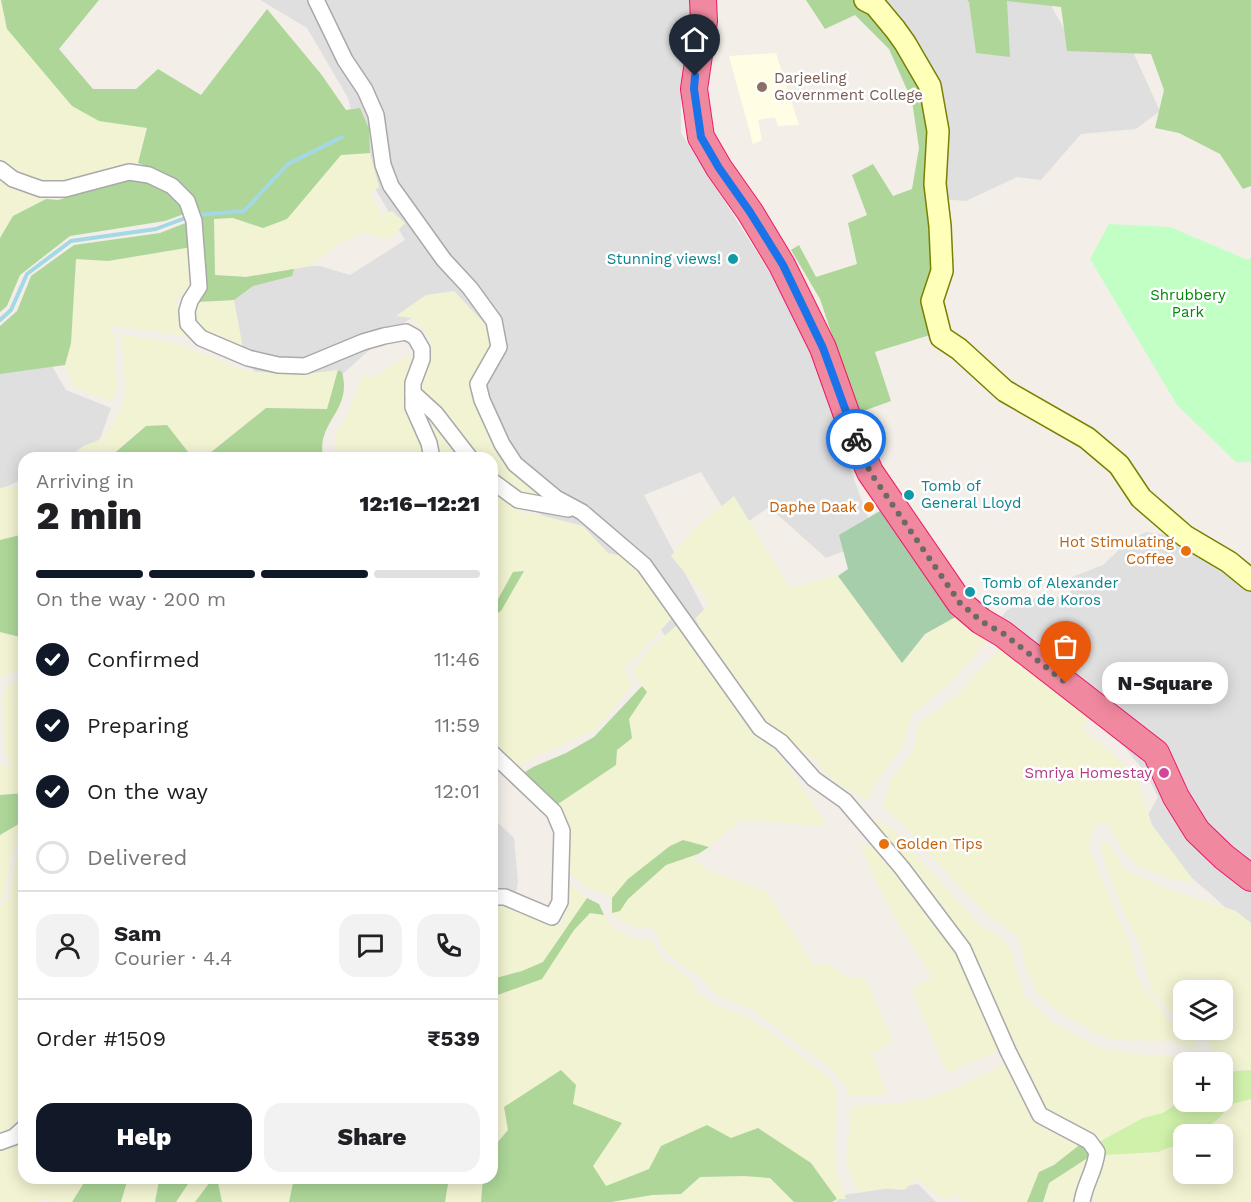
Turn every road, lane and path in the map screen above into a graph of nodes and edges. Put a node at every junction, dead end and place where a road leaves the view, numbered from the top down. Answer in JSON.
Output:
{"nodes":[{"id":1,"x":316,"y":0,"type":"edge"},
{"id":2,"x":703,"y":0,"type":"edge"},
{"id":3,"x":866,"y":0,"type":"edge"},
{"id":4,"x":0,"y":169,"type":"edge"},
{"id":5,"x":413,"y":393,"type":"junction"},
{"id":6,"x":431,"y":452,"type":"edge"},
{"id":7,"x":465,"y":452,"type":"edge"},
{"id":8,"x":498,"y":485,"type":"edge"},
{"id":9,"x":582,"y":512,"type":"junction"},
{"id":10,"x":1251,"y":579,"type":"edge"},
{"id":11,"x":498,"y":759,"type":"edge"},
{"id":12,"x":1251,"y":878,"type":"edge"},
{"id":13,"x":498,"y":897,"type":"edge"},
{"id":14,"x":18,"y":1133,"type":"edge"},
{"id":15,"x":0,"y":1142,"type":"edge"},
{"id":16,"x":1082,"y":1202,"type":"edge"}],
"edges":[{"from":1,"to":9,"type":"street"},
{"from":2,"to":12,"type":"highway"},
{"from":3,"to":10,"type":"main road"},
{"from":4,"to":5,"type":"street"},
{"from":5,"to":6,"type":"street"},
{"from":5,"to":7,"type":"street"},
{"from":8,"to":9,"type":"street"},
{"from":9,"to":16,"type":"street"},
{"from":11,"to":13,"type":"street"},
{"from":14,"to":15,"type":"street"}]}
